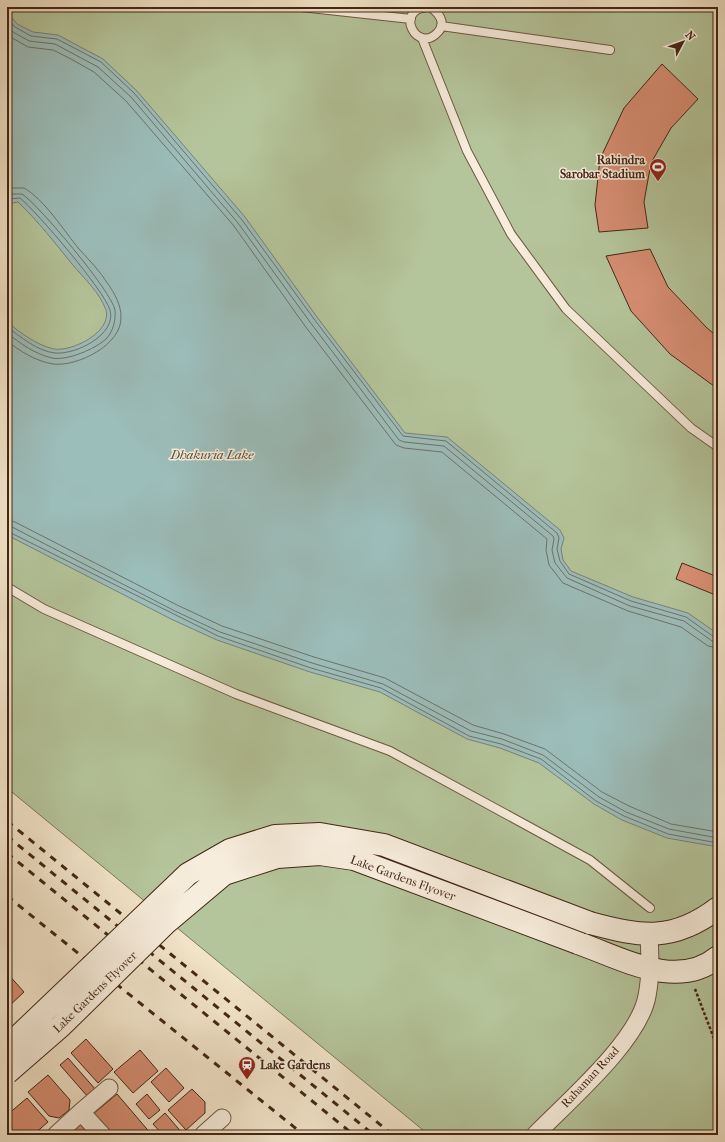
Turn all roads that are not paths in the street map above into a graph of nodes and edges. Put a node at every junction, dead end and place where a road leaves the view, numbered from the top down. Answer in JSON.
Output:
{"nodes":[{"id":1,"x":301,"y":7,"type":"edge"},
{"id":2,"x":422,"y":7,"type":"edge"},
{"id":3,"x":429,"y":7,"type":"edge"},
{"id":4,"x":411,"y":19,"type":"junction"},
{"id":5,"x":441,"y":26,"type":"junction"},
{"id":6,"x":422,"y":38,"type":"junction"},
{"id":7,"x":610,"y":50,"type":"dead end"},
{"id":8,"x":718,"y":447,"type":"edge"},
{"id":9,"x":7,"y":587,"type":"edge"},
{"id":10,"x":650,"y":908,"type":"dead end"},
{"id":11,"x":718,"y":908,"type":"edge"},
{"id":12,"x":649,"y":935,"type":"junction"},
{"id":13,"x":718,"y":957,"type":"edge"},
{"id":14,"x":651,"y":968,"type":"junction"},
{"id":15,"x":7,"y":1046,"type":"edge"},
{"id":16,"x":7,"y":1073,"type":"edge"},
{"id":17,"x":109,"y":1088,"type":"dead end"},
{"id":18,"x":81,"y":1112,"type":"junction"},
{"id":19,"x":222,"y":1118,"type":"dead end"},
{"id":20,"x":56,"y":1135,"type":"edge"},
{"id":21,"x":102,"y":1135,"type":"edge"},
{"id":22,"x":203,"y":1135,"type":"edge"},
{"id":23,"x":534,"y":1135,"type":"edge"}],
"edges":[{"from":1,"to":4,"type":"lane"},
{"from":2,"to":3,"type":"lane"},
{"from":2,"to":4,"type":"lane"},
{"from":3,"to":5,"type":"lane"},
{"from":4,"to":6,"type":"lane"},
{"from":5,"to":6,"type":"lane"},
{"from":5,"to":7,"type":"lane"},
{"from":6,"to":8,"type":"lane"},
{"from":9,"to":10,"type":"lane"},
{"from":11,"to":12,"type":"main road"},
{"from":12,"to":14,"type":"street","name":"Rahaman Road"},
{"from":12,"to":15,"type":"main road","name":"Lake Gardens Flyover","bridge":true},
{"from":13,"to":14,"type":"main road","name":"Lake Gardens Flyover"},
{"from":14,"to":16,"type":"main road","name":"Lake Gardens Flyover","bridge":true},
{"from":14,"to":23,"type":"street","name":"Rahaman Road"},
{"from":17,"to":18,"type":"street"},
{"from":18,"to":20,"type":"street"},
{"from":18,"to":21,"type":"street"},
{"from":19,"to":22,"type":"street"}]}
